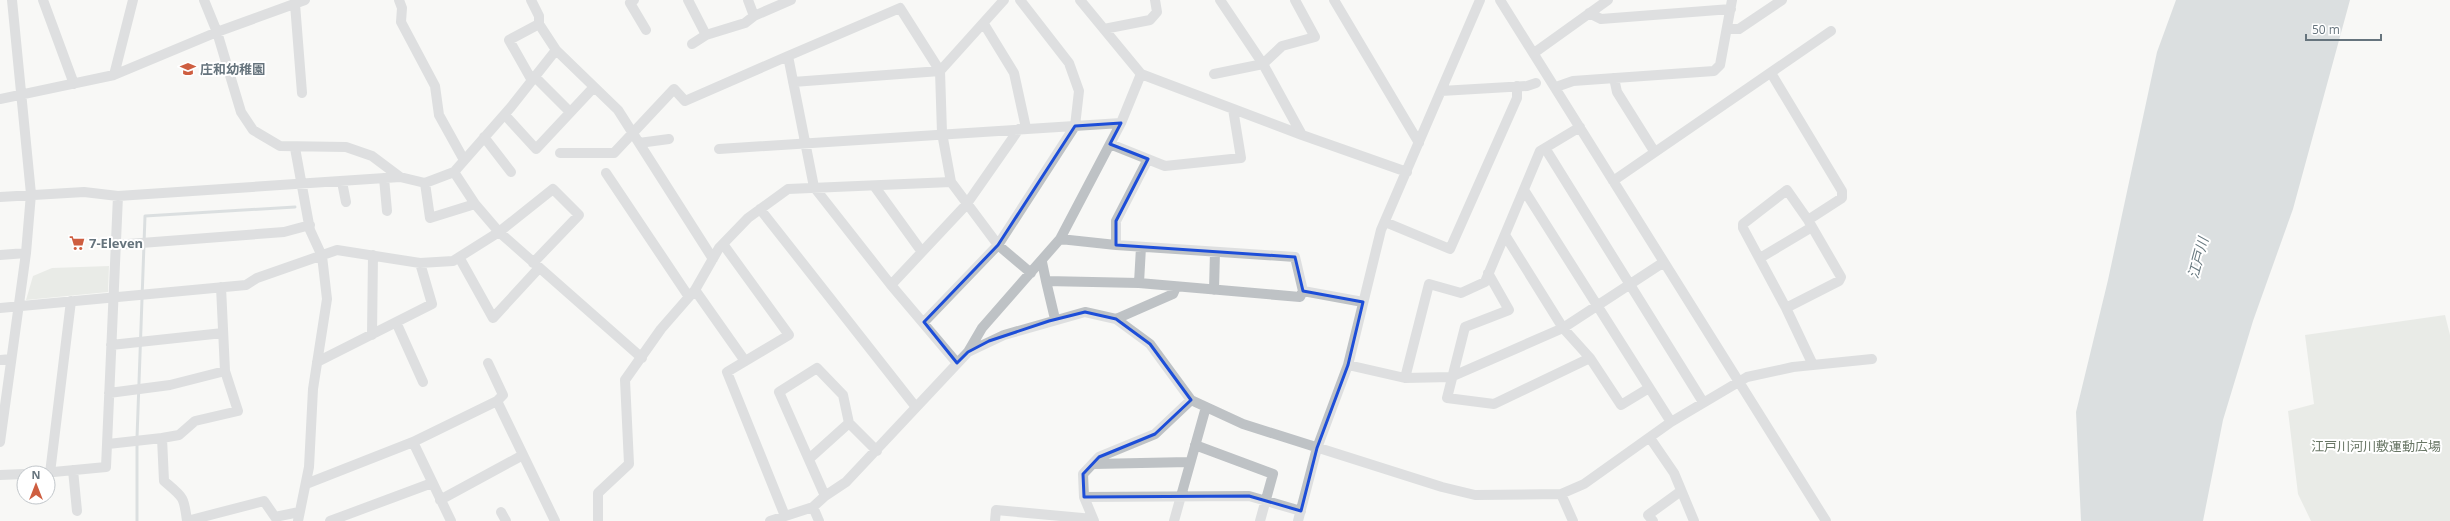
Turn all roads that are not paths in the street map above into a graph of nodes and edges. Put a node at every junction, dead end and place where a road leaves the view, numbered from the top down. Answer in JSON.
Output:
{"nodes":[{"id":1,"x":12,"y":0,"type":"edge"},
{"id":2,"x":43,"y":0,"type":"edge"},
{"id":3,"x":133,"y":0,"type":"edge"},
{"id":4,"x":204,"y":0,"type":"edge"},
{"id":5,"x":399,"y":0,"type":"edge"},
{"id":6,"x":531,"y":0,"type":"edge"},
{"id":7,"x":634,"y":0,"type":"edge"},
{"id":8,"x":688,"y":0,"type":"edge"},
{"id":9,"x":748,"y":0,"type":"edge"},
{"id":10,"x":791,"y":0,"type":"edge"},
{"id":11,"x":1004,"y":0,"type":"edge"},
{"id":12,"x":1020,"y":0,"type":"edge"},
{"id":13,"x":1080,"y":0,"type":"edge"},
{"id":14,"x":1155,"y":0,"type":"edge"},
{"id":15,"x":1220,"y":0,"type":"edge"},
{"id":16,"x":1295,"y":0,"type":"edge"},
{"id":17,"x":1334,"y":0,"type":"edge"},
{"id":18,"x":1480,"y":0,"type":"edge"},
{"id":19,"x":1500,"y":0,"type":"edge"},
{"id":20,"x":1608,"y":0,"type":"edge"},
{"id":21,"x":1782,"y":0,"type":"edge"},
{"id":22,"x":300,"y":2,"type":"edge"},
{"id":23,"x":1731,"y":4,"type":"edge"},
{"id":24,"x":1589,"y":13,"type":"junction"},
{"id":25,"x":754,"y":16,"type":"junction"},
{"id":26,"x":539,"y":24,"type":"junction"},
{"id":27,"x":984,"y":24,"type":"junction"},
{"id":28,"x":1104,"y":29,"type":"junction"},
{"id":29,"x":1727,"y":29,"type":"junction"},
{"id":30,"x":646,"y":30,"type":"dead end"},
{"id":31,"x":1831,"y":31,"type":"dead end"},
{"id":32,"x":217,"y":32,"type":"junction"},
{"id":33,"x":706,"y":35,"type":"junction"},
{"id":34,"x":692,"y":44,"type":"dead end"},
{"id":35,"x":556,"y":50,"type":"junction"},
{"id":36,"x":1534,"y":53,"type":"junction"},
{"id":37,"x":788,"y":56,"type":"junction"},
{"id":38,"x":1262,"y":64,"type":"junction"},
{"id":39,"x":940,"y":71,"type":"junction"},
{"id":40,"x":1771,"y":73,"type":"junction"},
{"id":41,"x":1141,"y":74,"type":"junction"},
{"id":42,"x":1214,"y":74,"type":"dead end"},
{"id":43,"x":114,"y":75,"type":"junction"},
{"id":44,"x":535,"y":77,"type":"junction"},
{"id":45,"x":1614,"y":78,"type":"junction"},
{"id":46,"x":793,"y":82,"type":"junction"},
{"id":47,"x":1536,"y":83,"type":"dead end"},
{"id":48,"x":74,"y":84,"type":"junction"},
{"id":49,"x":594,"y":86,"type":"junction"},
{"id":50,"x":1518,"y":86,"type":"junction"},
{"id":51,"x":1556,"y":86,"type":"junction"},
{"id":52,"x":1441,"y":91,"type":"junction"},
{"id":53,"x":302,"y":93,"type":"dead end"},
{"id":54,"x":21,"y":95,"type":"junction"},
{"id":55,"x":0,"y":99,"type":"edge"},
{"id":56,"x":1233,"y":109,"type":"junction"},
{"id":57,"x":570,"y":112,"type":"junction"},
{"id":58,"x":505,"y":114,"type":"junction"},
{"id":59,"x":1121,"y":123,"type":"junction"},
{"id":60,"x":1075,"y":126,"type":"junction"},
{"id":61,"x":1580,"y":127,"type":"junction"},
{"id":62,"x":1022,"y":128,"type":"junction"},
{"id":63,"x":632,"y":132,"type":"junction"},
{"id":64,"x":942,"y":133,"type":"junction"},
{"id":65,"x":1302,"y":135,"type":"junction"},
{"id":66,"x":484,"y":137,"type":"junction"},
{"id":67,"x":669,"y":139,"type":"dead end"},
{"id":68,"x":639,"y":142,"type":"junction"},
{"id":69,"x":806,"y":143,"type":"junction"},
{"id":70,"x":1419,"y":143,"type":"junction"},
{"id":71,"x":1110,"y":144,"type":"junction"},
{"id":72,"x":294,"y":148,"type":"junction"},
{"id":73,"x":1545,"y":148,"type":"junction"},
{"id":74,"x":719,"y":149,"type":"dead end"},
{"id":75,"x":1654,"y":151,"type":"junction"},
{"id":76,"x":560,"y":153,"type":"dead end"},
{"id":77,"x":1148,"y":159,"type":"junction"},
{"id":78,"x":464,"y":160,"type":"junction"},
{"id":79,"x":454,"y":172,"type":"junction"},
{"id":80,"x":511,"y":172,"type":"dead end"},
{"id":81,"x":1407,"y":172,"type":"junction"},
{"id":82,"x":606,"y":173,"type":"dead end"},
{"id":83,"x":400,"y":177,"type":"junction"},
{"id":84,"x":384,"y":178,"type":"junction"},
{"id":85,"x":1613,"y":181,"type":"junction"},
{"id":86,"x":342,"y":182,"type":"junction"},
{"id":87,"x":951,"y":182,"type":"junction"},
{"id":88,"x":301,"y":183,"type":"junction"},
{"id":89,"x":425,"y":183,"type":"junction"},
{"id":90,"x":814,"y":187,"type":"junction"},
{"id":91,"x":875,"y":187,"type":"junction"},
{"id":92,"x":1524,"y":190,"type":"junction"},
{"id":93,"x":31,"y":194,"type":"junction"},
{"id":94,"x":0,"y":196,"type":"edge"},
{"id":95,"x":118,"y":196,"type":"junction"},
{"id":96,"x":346,"y":202,"type":"dead end"},
{"id":97,"x":475,"y":204,"type":"junction"},
{"id":98,"x":966,"y":205,"type":"junction"},
{"id":99,"x":760,"y":209,"type":"junction"},
{"id":100,"x":387,"y":212,"type":"dead end"},
{"id":101,"x":1385,"y":222,"type":"junction"},
{"id":102,"x":1810,"y":223,"type":"junction"},
{"id":103,"x":310,"y":225,"type":"junction"},
{"id":104,"x":499,"y":232,"type":"junction"},
{"id":105,"x":1505,"y":235,"type":"junction"},
{"id":106,"x":1060,"y":239,"type":"junction"},
{"id":107,"x":723,"y":244,"type":"junction"},
{"id":108,"x":115,"y":245,"type":"junction"},
{"id":109,"x":998,"y":245,"type":"junction"},
{"id":110,"x":1116,"y":245,"type":"junction"},
{"id":111,"x":1141,"y":247,"type":"junction"},
{"id":112,"x":922,"y":252,"type":"junction"},
{"id":113,"x":1215,"y":252,"type":"junction"},
{"id":114,"x":26,"y":253,"type":"junction"},
{"id":115,"x":0,"y":255,"type":"edge"},
{"id":116,"x":373,"y":255,"type":"junction"},
{"id":117,"x":322,"y":256,"type":"junction"},
{"id":118,"x":459,"y":257,"type":"junction"},
{"id":119,"x":1760,"y":258,"type":"junction"},
{"id":120,"x":713,"y":259,"type":"junction"},
{"id":121,"x":1042,"y":262,"type":"junction"},
{"id":122,"x":1664,"y":262,"type":"junction"},
{"id":123,"x":420,"y":263,"type":"junction"},
{"id":124,"x":536,"y":265,"type":"junction"},
{"id":125,"x":1031,"y":273,"type":"junction"},
{"id":126,"x":1488,"y":273,"type":"junction"},
{"id":127,"x":1046,"y":281,"type":"junction"},
{"id":128,"x":1138,"y":283,"type":"junction"},
{"id":129,"x":1630,"y":284,"type":"junction"},
{"id":130,"x":890,"y":285,"type":"junction"},
{"id":131,"x":221,"y":287,"type":"junction"},
{"id":132,"x":1176,"y":287,"type":"junction"},
{"id":133,"x":1214,"y":290,"type":"junction"},
{"id":134,"x":1303,"y":291,"type":"junction"},
{"id":135,"x":692,"y":293,"type":"junction"},
{"id":136,"x":113,"y":297,"type":"junction"},
{"id":137,"x":71,"y":301,"type":"junction"},
{"id":138,"x":1363,"y":302,"type":"junction"},
{"id":139,"x":1596,"y":306,"type":"junction"},
{"id":140,"x":18,"y":307,"type":"junction"},
{"id":141,"x":0,"y":308,"type":"edge"},
{"id":142,"x":1786,"y":308,"type":"junction"},
{"id":143,"x":1055,"y":319,"type":"junction"},
{"id":144,"x":1116,"y":319,"type":"junction"},
{"id":145,"x":396,"y":322,"type":"junction"},
{"id":146,"x":924,"y":322,"type":"junction"},
{"id":147,"x":1564,"y":328,"type":"junction"},
{"id":148,"x":223,"y":333,"type":"junction"},
{"id":149,"x":372,"y":335,"type":"junction"},
{"id":150,"x":111,"y":345,"type":"junction"},
{"id":151,"x":968,"y":352,"type":"junction"},
{"id":152,"x":642,"y":358,"type":"junction"},
{"id":153,"x":1590,"y":358,"type":"junction"},
{"id":154,"x":11,"y":359,"type":"junction"},
{"id":155,"x":1872,"y":359,"type":"dead end"},
{"id":156,"x":0,"y":360,"type":"edge"},
{"id":157,"x":745,"y":361,"type":"junction"},
{"id":158,"x":317,"y":362,"type":"junction"},
{"id":159,"x":488,"y":363,"type":"dead end"},
{"id":160,"x":957,"y":363,"type":"junction"},
{"id":161,"x":1348,"y":365,"type":"junction"},
{"id":162,"x":1813,"y":365,"type":"junction"},
{"id":163,"x":226,"y":371,"type":"junction"},
{"id":164,"x":1405,"y":378,"type":"junction"},
{"id":165,"x":1451,"y":378,"type":"junction"},
{"id":166,"x":423,"y":382,"type":"dead end"},
{"id":167,"x":1741,"y":382,"type":"junction"},
{"id":168,"x":1649,"y":388,"type":"junction"},
{"id":169,"x":110,"y":394,"type":"junction"},
{"id":170,"x":1191,"y":400,"type":"junction"},
{"id":171,"x":497,"y":401,"type":"junction"},
{"id":172,"x":1703,"y":402,"type":"junction"},
{"id":173,"x":915,"y":406,"type":"junction"},
{"id":174,"x":1206,"y":407,"type":"junction"},
{"id":175,"x":2,"y":416,"type":"edge"},
{"id":176,"x":1671,"y":422,"type":"junction"},
{"id":177,"x":849,"y":423,"type":"junction"},
{"id":178,"x":162,"y":438,"type":"junction"},
{"id":179,"x":1650,"y":438,"type":"junction"},
{"id":180,"x":0,"y":442,"type":"edge"},
{"id":181,"x":414,"y":442,"type":"junction"},
{"id":182,"x":108,"y":444,"type":"junction"},
{"id":183,"x":1195,"y":445,"type":"junction"},
{"id":184,"x":1317,"y":448,"type":"junction"},
{"id":185,"x":877,"y":451,"type":"junction"},
{"id":186,"x":523,"y":455,"type":"junction"},
{"id":187,"x":810,"y":459,"type":"junction"},
{"id":188,"x":1189,"y":462,"type":"junction"},
{"id":189,"x":1093,"y":464,"type":"junction"},
{"id":190,"x":47,"y":465,"type":"edge"},
{"id":191,"x":73,"y":470,"type":"junction"},
{"id":192,"x":56,"y":472,"type":"edge"},
{"id":193,"x":16,"y":475,"type":"edge"},
{"id":194,"x":0,"y":476,"type":"edge"},
{"id":195,"x":432,"y":483,"type":"junction"},
{"id":196,"x":306,"y":484,"type":"junction"},
{"id":197,"x":1681,"y":491,"type":"junction"},
{"id":198,"x":1561,"y":494,"type":"junction"},
{"id":199,"x":825,"y":496,"type":"junction"},
{"id":200,"x":1181,"y":496,"type":"junction"},
{"id":201,"x":1084,"y":497,"type":"junction"},
{"id":202,"x":440,"y":500,"type":"junction"},
{"id":203,"x":1266,"y":500,"type":"junction"},
{"id":204,"x":813,"y":507,"type":"junction"},
{"id":205,"x":77,"y":511,"type":"dead end"},
{"id":206,"x":1301,"y":511,"type":"junction"},
{"id":207,"x":299,"y":516,"type":"edge"},
{"id":208,"x":785,"y":516,"type":"junction"},
{"id":209,"x":1044,"y":518,"type":"edge"},
{"id":210,"x":1094,"y":520,"type":"edge"},
{"id":211,"x":1824,"y":520,"type":"edge"},
{"id":212,"x":187,"y":521,"type":"edge"},
{"id":213,"x":330,"y":521,"type":"edge"},
{"id":214,"x":452,"y":521,"type":"edge"},
{"id":215,"x":555,"y":521,"type":"edge"},
{"id":216,"x":598,"y":521,"type":"edge"},
{"id":217,"x":770,"y":521,"type":"edge"},
{"id":218,"x":819,"y":521,"type":"edge"},
{"id":219,"x":995,"y":521,"type":"edge"},
{"id":220,"x":1174,"y":521,"type":"edge"},
{"id":221,"x":1260,"y":521,"type":"edge"},
{"id":222,"x":1298,"y":521,"type":"edge"},
{"id":223,"x":1573,"y":521,"type":"edge"},
{"id":224,"x":1653,"y":521,"type":"edge"},
{"id":225,"x":1694,"y":521,"type":"edge"}],
"edges":[{"from":1,"to":54,"type":"street"},
{"from":2,"to":48,"type":"street"},
{"from":3,"to":43,"type":"street"},
{"from":4,"to":32,"type":"street"},
{"from":5,"to":78,"type":"street"},
{"from":6,"to":26,"type":"street"},
{"from":7,"to":30,"type":"street"},
{"from":8,"to":33,"type":"street"},
{"from":9,"to":25,"type":"street"},
{"from":10,"to":25,"type":"street"},
{"from":11,"to":27,"type":"street"},
{"from":12,"to":60,"type":"street"},
{"from":13,"to":28,"type":"street"},
{"from":14,"to":28,"type":"street"},
{"from":15,"to":38,"type":"street"},
{"from":16,"to":38,"type":"street"},
{"from":17,"to":70,"type":"street"},
{"from":18,"to":52,"type":"street"},
{"from":19,"to":36,"type":"street"},
{"from":20,"to":24,"type":"street"},
{"from":21,"to":29,"type":"street"},
{"from":22,"to":32,"type":"street"},
{"from":22,"to":53,"type":"street"},
{"from":23,"to":24,"type":"street"},
{"from":23,"to":29,"type":"street"},
{"from":24,"to":36,"type":"street"},
{"from":25,"to":33,"type":"street"},
{"from":26,"to":35,"type":"street"},
{"from":26,"to":44,"type":"street"},
{"from":27,"to":39,"type":"street"},
{"from":27,"to":62,"type":"street"},
{"from":28,"to":41,"type":"street"},
{"from":29,"to":45,"type":"street"},
{"from":31,"to":40,"type":"street"},
{"from":32,"to":43,"type":"street"},
{"from":32,"to":72,"type":"street"},
{"from":33,"to":34,"type":"street"},
{"from":35,"to":44,"type":"street"},
{"from":35,"to":49,"type":"street"},
{"from":36,"to":51,"type":"street"},
{"from":37,"to":39,"type":"street"},
{"from":37,"to":46,"type":"street"},
{"from":37,"to":63,"type":"street"},
{"from":38,"to":42,"type":"street"},
{"from":38,"to":65,"type":"street"},
{"from":39,"to":46,"type":"street"},
{"from":39,"to":64,"type":"street"},
{"from":40,"to":75,"type":"street"},
{"from":40,"to":102,"type":"street"},
{"from":41,"to":56,"type":"street"},
{"from":41,"to":59,"type":"street"},
{"from":43,"to":48,"type":"street"},
{"from":44,"to":57,"type":"street"},
{"from":44,"to":58,"type":"street"},
{"from":45,"to":51,"type":"street"},
{"from":45,"to":75,"type":"street"},
{"from":46,"to":69,"type":"street"},
{"from":47,"to":50,"type":"street"},
{"from":48,"to":54,"type":"street"},
{"from":49,"to":57,"type":"street"},
{"from":49,"to":63,"type":"street"},
{"from":50,"to":52,"type":"street"},
{"from":50,"to":101,"type":"street"},
{"from":51,"to":61,"type":"street"},
{"from":52,"to":70,"type":"street"},
{"from":54,"to":55,"type":"street"},
{"from":54,"to":93,"type":"street"},
{"from":56,"to":65,"type":"street"},
{"from":56,"to":77,"type":"street"},
{"from":57,"to":58,"type":"street"},
{"from":58,"to":66,"type":"street"},
{"from":59,"to":60,"type":"street"},
{"from":59,"to":71,"type":"street"},
{"from":60,"to":62,"type":"street"},
{"from":60,"to":109,"type":"street"},
{"from":61,"to":73,"type":"street"},
{"from":61,"to":85,"type":"street"},
{"from":62,"to":64,"type":"street"},
{"from":62,"to":98,"type":"street"},
{"from":63,"to":68,"type":"street"},
{"from":63,"to":76,"type":"street"},
{"from":64,"to":69,"type":"street"},
{"from":64,"to":87,"type":"street"},
{"from":65,"to":81,"type":"street"},
{"from":66,"to":78,"type":"street"},
{"from":66,"to":80,"type":"street"},
{"from":67,"to":68,"type":"street"},
{"from":68,"to":120,"type":"street"},
{"from":69,"to":74,"type":"street"},
{"from":69,"to":90,"type":"street"},
{"from":70,"to":81,"type":"street"},
{"from":71,"to":77,"type":"street"},
{"from":71,"to":106,"type":"street"},
{"from":72,"to":83,"type":"street"},
{"from":72,"to":88,"type":"street"},
{"from":73,"to":92,"type":"street"},
{"from":73,"to":129,"type":"street"},
{"from":75,"to":85,"type":"street"},
{"from":77,"to":110,"type":"street"},
{"from":78,"to":79,"type":"street"},
{"from":79,"to":89,"type":"street"},
{"from":79,"to":97,"type":"street"},
{"from":81,"to":101,"type":"street"},
{"from":82,"to":135,"type":"street"},
{"from":83,"to":84,"type":"street"},
{"from":83,"to":89,"type":"street"},
{"from":84,"to":86,"type":"street"},
{"from":84,"to":100,"type":"street"},
{"from":85,"to":122,"type":"street"},
{"from":86,"to":88,"type":"street"},
{"from":86,"to":96,"type":"street"},
{"from":87,"to":91,"type":"street"},
{"from":87,"to":98,"type":"street"},
{"from":88,"to":95,"type":"street"},
{"from":88,"to":103,"type":"street"},
{"from":89,"to":97,"type":"street"},
{"from":90,"to":91,"type":"street"},
{"from":90,"to":99,"type":"street"},
{"from":90,"to":130,"type":"street"},
{"from":91,"to":112,"type":"street"},
{"from":92,"to":105,"type":"street"},
{"from":92,"to":139,"type":"street"},
{"from":93,"to":94,"type":"street"},
{"from":93,"to":95,"type":"street"},
{"from":93,"to":114,"type":"street"},
{"from":95,"to":108,"type":"street"},
{"from":97,"to":104,"type":"street"},
{"from":98,"to":109,"type":"street"},
{"from":98,"to":112,"type":"street"},
{"from":99,"to":107,"type":"street"},
{"from":99,"to":173,"type":"street"},
{"from":101,"to":138,"type":"street"},
{"from":102,"to":119,"type":"street"},
{"from":102,"to":119,"type":"street"},
{"from":102,"to":142,"type":"street"},
{"from":103,"to":108,"type":"street"},
{"from":103,"to":117,"type":"street"},
{"from":104,"to":118,"type":"street"},
{"from":104,"to":124,"type":"street"},
{"from":104,"to":124,"type":"street"},
{"from":105,"to":126,"type":"street"},
{"from":105,"to":147,"type":"street"},
{"from":106,"to":110,"type":"street"},
{"from":106,"to":121,"type":"street"},
{"from":107,"to":120,"type":"street"},
{"from":107,"to":157,"type":"street"},
{"from":108,"to":136,"type":"street"},
{"from":109,"to":125,"type":"street"},
{"from":109,"to":146,"type":"street"},
{"from":110,"to":111,"type":"street"},
{"from":111,"to":113,"type":"street"},
{"from":111,"to":128,"type":"street"},
{"from":112,"to":130,"type":"street"},
{"from":113,"to":133,"type":"street"},
{"from":113,"to":134,"type":"street"},
{"from":114,"to":115,"type":"street"},
{"from":114,"to":140,"type":"street"},
{"from":116,"to":117,"type":"street"},
{"from":116,"to":123,"type":"street"},
{"from":116,"to":149,"type":"street"},
{"from":117,"to":131,"type":"street"},
{"from":117,"to":158,"type":"street"},
{"from":118,"to":123,"type":"street"},
{"from":118,"to":124,"type":"street"},
{"from":119,"to":142,"type":"street"},
{"from":120,"to":135,"type":"street"},
{"from":121,"to":125,"type":"street"},
{"from":121,"to":127,"type":"street"},
{"from":122,"to":129,"type":"street"},
{"from":122,"to":167,"type":"street"},
{"from":123,"to":145,"type":"street"},
{"from":124,"to":152,"type":"street"},
{"from":125,"to":151,"type":"street"},
{"from":126,"to":164,"type":"street"},
{"from":126,"to":165,"type":"street"},
{"from":127,"to":128,"type":"street"},
{"from":127,"to":143,"type":"street"},
{"from":128,"to":132,"type":"street"},
{"from":129,"to":139,"type":"street"},
{"from":129,"to":172,"type":"street"},
{"from":130,"to":146,"type":"street"},
{"from":131,"to":136,"type":"street"},
{"from":131,"to":148,"type":"street"},
{"from":132,"to":133,"type":"street"},
{"from":132,"to":144,"type":"street"},
{"from":133,"to":134,"type":"street"},
{"from":134,"to":138,"type":"street"},
{"from":135,"to":152,"type":"street"},
{"from":135,"to":157,"type":"street"},
{"from":136,"to":137,"type":"street"},
{"from":136,"to":150,"type":"street"},
{"from":137,"to":140,"type":"street"},
{"from":137,"to":190,"type":"street"},
{"from":138,"to":161,"type":"street"},
{"from":139,"to":147,"type":"street"},
{"from":139,"to":168,"type":"street"},
{"from":140,"to":141,"type":"street"},
{"from":140,"to":154,"type":"street"},
{"from":142,"to":162,"type":"street"},
{"from":143,"to":144,"type":"street"},
{"from":143,"to":151,"type":"street"},
{"from":144,"to":170,"type":"street"},
{"from":145,"to":149,"type":"street"},
{"from":145,"to":166,"type":"street"},
{"from":146,"to":160,"type":"street"},
{"from":147,"to":153,"type":"street"},
{"from":147,"to":165,"type":"street"},
{"from":148,"to":150,"type":"street"},
{"from":148,"to":163,"type":"street"},
{"from":149,"to":158,"type":"street"},
{"from":150,"to":169,"type":"street"},
{"from":151,"to":160,"type":"street"},
{"from":152,"to":216,"type":"street"},
{"from":153,"to":165,"type":"street"},
{"from":153,"to":168,"type":"street"},
{"from":154,"to":156,"type":"street"},
{"from":154,"to":175,"type":"street"},
{"from":155,"to":162,"type":"street"},
{"from":157,"to":208,"type":"street"},
{"from":158,"to":196,"type":"street"},
{"from":159,"to":171,"type":"street"},
{"from":160,"to":173,"type":"street"},
{"from":161,"to":164,"type":"street"},
{"from":161,"to":184,"type":"street"},
{"from":162,"to":167,"type":"street"},
{"from":163,"to":169,"type":"street"},
{"from":163,"to":178,"type":"street"},
{"from":164,"to":165,"type":"street"},
{"from":167,"to":172,"type":"street"},
{"from":167,"to":211,"type":"street"},
{"from":168,"to":176,"type":"street"},
{"from":169,"to":182,"type":"street"},
{"from":170,"to":174,"type":"street"},
{"from":170,"to":189,"type":"street"},
{"from":171,"to":181,"type":"street"},
{"from":171,"to":186,"type":"street"},
{"from":172,"to":176,"type":"street"},
{"from":173,"to":185,"type":"street"},
{"from":174,"to":183,"type":"street"},
{"from":174,"to":184,"type":"street"},
{"from":175,"to":180,"type":"street"},
{"from":176,"to":179,"type":"street"},
{"from":177,"to":185,"type":"street"},
{"from":177,"to":187,"type":"street"},
{"from":177,"to":187,"type":"street"},
{"from":178,"to":182,"type":"street"},
{"from":178,"to":212,"type":"street"},
{"from":179,"to":197,"type":"street"},
{"from":179,"to":198,"type":"street"},
{"from":181,"to":195,"type":"street"},
{"from":181,"to":196,"type":"street"},
{"from":182,"to":191,"type":"street"},
{"from":183,"to":188,"type":"street"},
{"from":183,"to":203,"type":"street"},
{"from":184,"to":198,"type":"street"},
{"from":184,"to":206,"type":"street"},
{"from":185,"to":199,"type":"street"},
{"from":186,"to":202,"type":"street"},
{"from":186,"to":215,"type":"street"},
{"from":187,"to":199,"type":"street"},
{"from":188,"to":189,"type":"street"},
{"from":188,"to":200,"type":"street"},
{"from":189,"to":201,"type":"street"},
{"from":191,"to":192,"type":"street"},
{"from":191,"to":205,"type":"street"},
{"from":193,"to":194,"type":"street"},
{"from":195,"to":202,"type":"street"},
{"from":195,"to":213,"type":"street"},
{"from":196,"to":207,"type":"street"},
{"from":197,"to":224,"type":"street"},
{"from":197,"to":225,"type":"street"},
{"from":198,"to":223,"type":"street"},
{"from":199,"to":204,"type":"street"},
{"from":200,"to":201,"type":"street"},
{"from":200,"to":203,"type":"street"},
{"from":200,"to":220,"type":"street"},
{"from":201,"to":210,"type":"street"},
{"from":202,"to":214,"type":"street"},
{"from":203,"to":206,"type":"street"},
{"from":203,"to":221,"type":"street"},
{"from":204,"to":208,"type":"street"},
{"from":204,"to":218,"type":"street"},
{"from":206,"to":222,"type":"street"},
{"from":207,"to":212,"type":"street"},
{"from":208,"to":217,"type":"street"},
{"from":209,"to":210,"type":"street"},
{"from":209,"to":219,"type":"street"}]}
